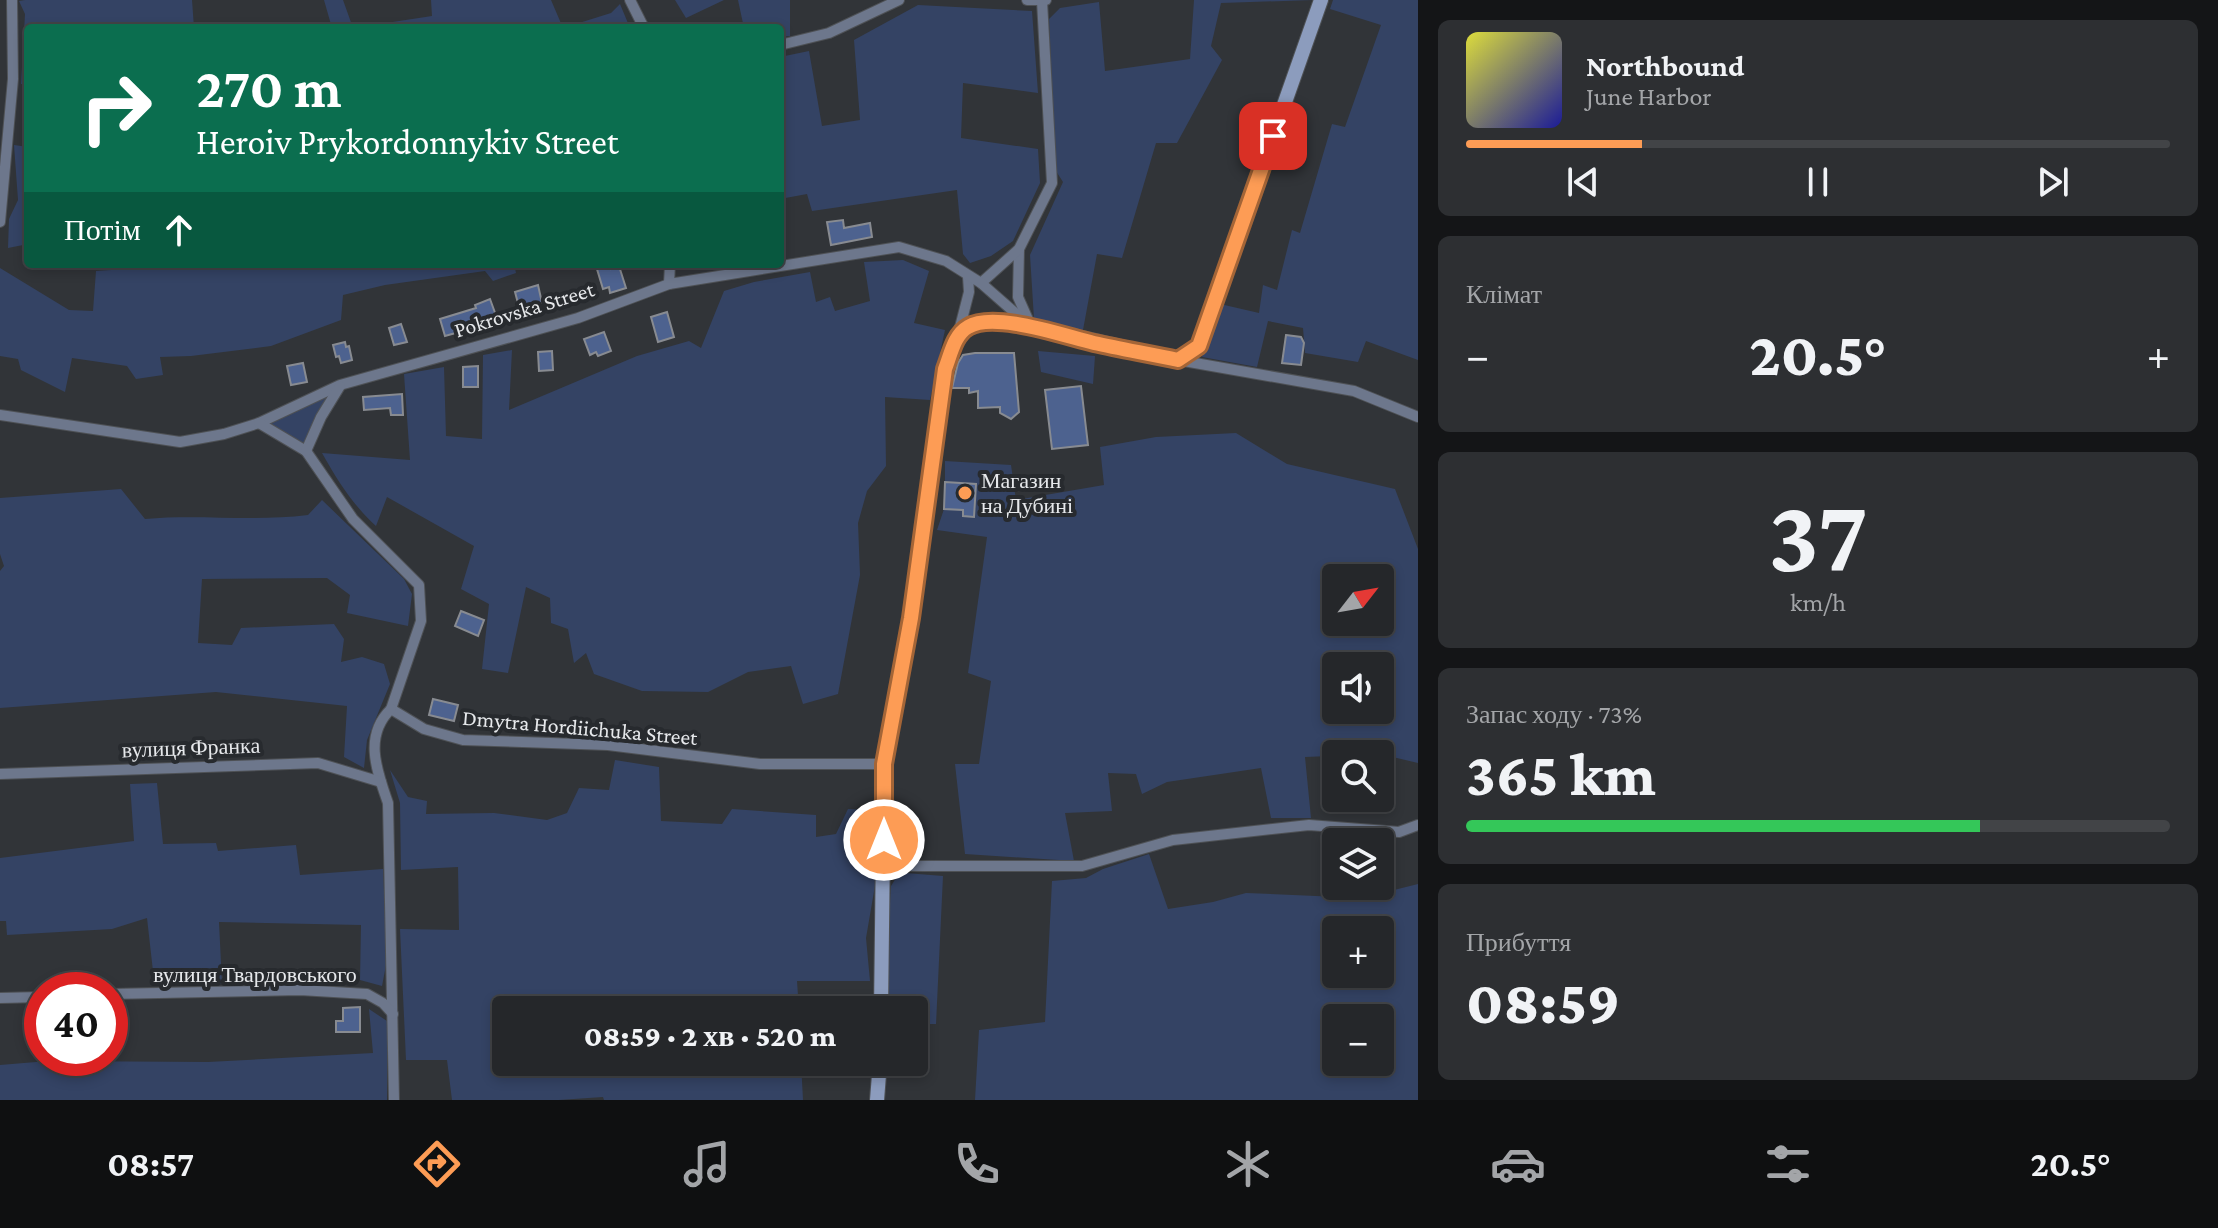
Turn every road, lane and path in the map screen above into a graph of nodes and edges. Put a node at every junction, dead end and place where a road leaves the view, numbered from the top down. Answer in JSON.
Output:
{"nodes":[{"id":1,"x":12,"y":0,"type":"edge"},
{"id":2,"x":630,"y":0,"type":"edge"},
{"id":3,"x":899,"y":0,"type":"edge"},
{"id":4,"x":1027,"y":0,"type":"edge"},
{"id":5,"x":1044,"y":0,"type":"edge"},
{"id":6,"x":1321,"y":0,"type":"edge"},
{"id":7,"x":642,"y":24,"type":"edge"},
{"id":8,"x":784,"y":44,"type":"edge"},
{"id":9,"x":0,"y":222,"type":"edge"},
{"id":10,"x":1019,"y":249,"type":"junction"},
{"id":11,"x":784,"y":266,"type":"edge"},
{"id":12,"x":670,"y":268,"type":"edge"},
{"id":13,"x":768,"y":268,"type":"edge"},
{"id":14,"x":968,"y":277,"type":"junction"},
{"id":15,"x":981,"y":283,"type":"junction"},
{"id":16,"x":669,"y":284,"type":"junction"},
{"id":17,"x":1031,"y":326,"type":"junction"},
{"id":18,"x":958,"y":335,"type":"junction"},
{"id":19,"x":1178,"y":360,"type":"junction"},
{"id":20,"x":340,"y":385,"type":"junction"},
{"id":21,"x":0,"y":415,"type":"edge"},
{"id":22,"x":1418,"y":417,"type":"edge"},
{"id":23,"x":259,"y":423,"type":"junction"},
{"id":24,"x":306,"y":451,"type":"junction"},
{"id":25,"x":391,"y":709,"type":"junction"},
{"id":26,"x":884,"y":764,"type":"junction"},
{"id":27,"x":0,"y":774,"type":"edge"},
{"id":28,"x":381,"y":782,"type":"junction"},
{"id":29,"x":1418,"y":825,"type":"edge"},
{"id":30,"x":884,"y":866,"type":"junction"},
{"id":31,"x":128,"y":994,"type":"edge"},
{"id":32,"x":881,"y":996,"type":"edge"},
{"id":33,"x":24,"y":997,"type":"edge"},
{"id":34,"x":0,"y":998,"type":"edge"},
{"id":35,"x":393,"y":1014,"type":"junction"},
{"id":36,"x":879,"y":1076,"type":"edge"},
{"id":37,"x":394,"y":1100,"type":"edge"},
{"id":38,"x":877,"y":1100,"type":"edge"}],
"edges":[{"from":1,"to":9,"type":"street"},
{"from":2,"to":7,"type":"street"},
{"from":3,"to":8,"type":"street"},
{"from":4,"to":5,"type":"street"},
{"from":5,"to":10,"type":"street"},
{"from":6,"to":19,"type":"street"},
{"from":10,"to":15,"type":"street"},
{"from":10,"to":17,"type":"street"},
{"from":11,"to":14,"type":"street","name":"Pokrovska Street"},
{"from":12,"to":16,"type":"street"},
{"from":13,"to":16,"type":"street","name":"Pokrovska Street"},
{"from":14,"to":15,"type":"street","name":"Pokrovska Street"},
{"from":14,"to":18,"type":"street"},
{"from":15,"to":17,"type":"street","name":"Pokrovska Street"},
{"from":16,"to":20,"type":"street","name":"Pokrovska Street"},
{"from":17,"to":18,"type":"street"},
{"from":17,"to":19,"type":"street","name":"Pokrovska Street"},
{"from":18,"to":26,"type":"street"},
{"from":19,"to":22,"type":"street","name":"Pokrovska Street"},
{"from":20,"to":23,"type":"street","name":"Pokrovska Street"},
{"from":20,"to":24,"type":"street"},
{"from":21,"to":23,"type":"street","name":"Pokrovska Street"},
{"from":23,"to":24,"type":"street"},
{"from":24,"to":25,"type":"street"},
{"from":25,"to":26,"type":"street","name":"Dmytra Hordiichuka Street"},
{"from":25,"to":28,"type":"street"},
{"from":26,"to":30,"type":"street"},
{"from":27,"to":28,"type":"street","name":"вулиця Франка"},
{"from":28,"to":35,"type":"street"},
{"from":29,"to":30,"type":"street"},
{"from":30,"to":32,"type":"street"},
{"from":31,"to":35,"type":"street","name":"вулиця Твардовського"},
{"from":33,"to":34,"type":"street"},
{"from":35,"to":37,"type":"street"},
{"from":36,"to":38,"type":"street"}]}
